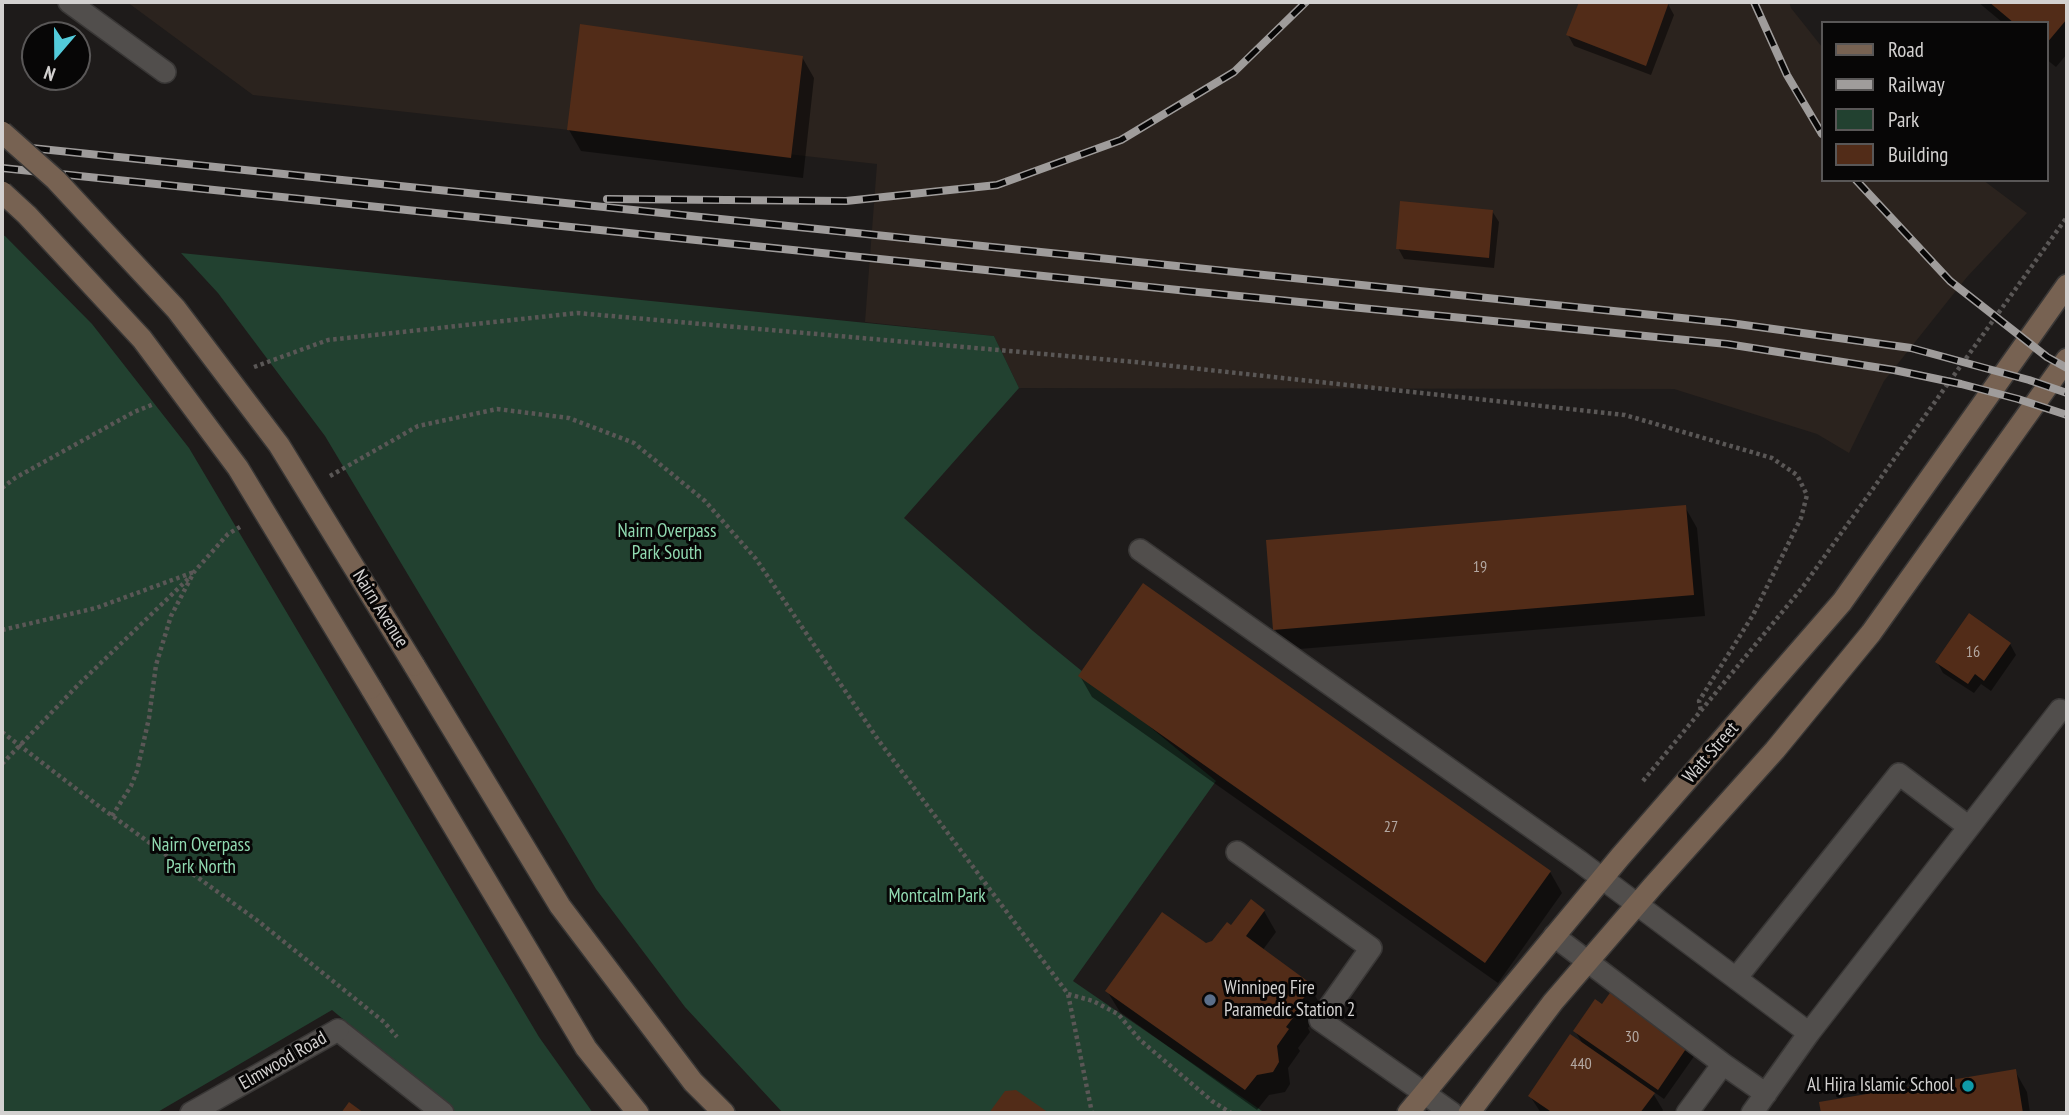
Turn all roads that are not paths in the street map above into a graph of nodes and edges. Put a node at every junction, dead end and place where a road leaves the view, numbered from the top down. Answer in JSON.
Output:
{"nodes":[{"id":1,"x":69,"y":2,"type":"edge"},
{"id":2,"x":165,"y":72,"type":"dead end"},
{"id":3,"x":2,"y":132,"type":"edge"},
{"id":4,"x":2,"y":192,"type":"edge"},
{"id":5,"x":2067,"y":285,"type":"edge"},
{"id":6,"x":2067,"y":359,"type":"edge"},
{"id":7,"x":1140,"y":550,"type":"dead end"},
{"id":8,"x":2060,"y":710,"type":"dead end"},
{"id":9,"x":1969,"y":827,"type":"junction"},
{"id":10,"x":1237,"y":852,"type":"dead end"},
{"id":11,"x":1603,"y":878,"type":"junction"},
{"id":12,"x":1638,"y":904,"type":"junction"},
{"id":13,"x":1554,"y":936,"type":"junction"},
{"id":14,"x":1588,"y":962,"type":"junction"},
{"id":15,"x":1737,"y":977,"type":"junction"},
{"id":16,"x":1810,"y":1033,"type":"junction"},
{"id":17,"x":1723,"y":1064,"type":"junction"},
{"id":18,"x":1424,"y":1093,"type":"junction"},
{"id":19,"x":1766,"y":1094,"type":"junction"},
{"id":20,"x":191,"y":1113,"type":"edge"},
{"id":21,"x":443,"y":1113,"type":"edge"},
{"id":22,"x":638,"y":1113,"type":"edge"},
{"id":23,"x":724,"y":1113,"type":"edge"},
{"id":24,"x":1408,"y":1113,"type":"edge"},
{"id":25,"x":1452,"y":1113,"type":"edge"},
{"id":26,"x":1469,"y":1113,"type":"edge"},
{"id":27,"x":1687,"y":1113,"type":"edge"},
{"id":28,"x":1752,"y":1113,"type":"edge"}],
"edges":[{"from":1,"to":2,"type":"street"},
{"from":3,"to":23,"type":"main road","name":"Nairn Avenue","bridge":true},
{"from":4,"to":22,"type":"main road","bridge":true},
{"from":5,"to":11,"type":"main road","name":"Watt Street"},
{"from":6,"to":12,"type":"main road"},
{"from":7,"to":11,"type":"street"},
{"from":8,"to":9,"type":"street"},
{"from":9,"to":15,"type":"street"},
{"from":9,"to":16,"type":"street"},
{"from":10,"to":18,"type":"street"},
{"from":11,"to":12,"type":"street"},
{"from":11,"to":13,"type":"main road","name":"Watt Street"},
{"from":12,"to":14,"type":"main road"},
{"from":12,"to":15,"type":"street"},
{"from":13,"to":14,"type":"street"},
{"from":13,"to":18,"type":"main road","name":"Watt Street"},
{"from":14,"to":17,"type":"street"},
{"from":14,"to":26,"type":"main road"},
{"from":15,"to":16,"type":"street"},
{"from":16,"to":19,"type":"street"},
{"from":17,"to":19,"type":"street"},
{"from":17,"to":27,"type":"street"},
{"from":18,"to":24,"type":"main road","name":"Watt Street"},
{"from":18,"to":25,"type":"street"},
{"from":19,"to":28,"type":"street"},
{"from":20,"to":21,"type":"street","name":"Elmwood Road"}]}
